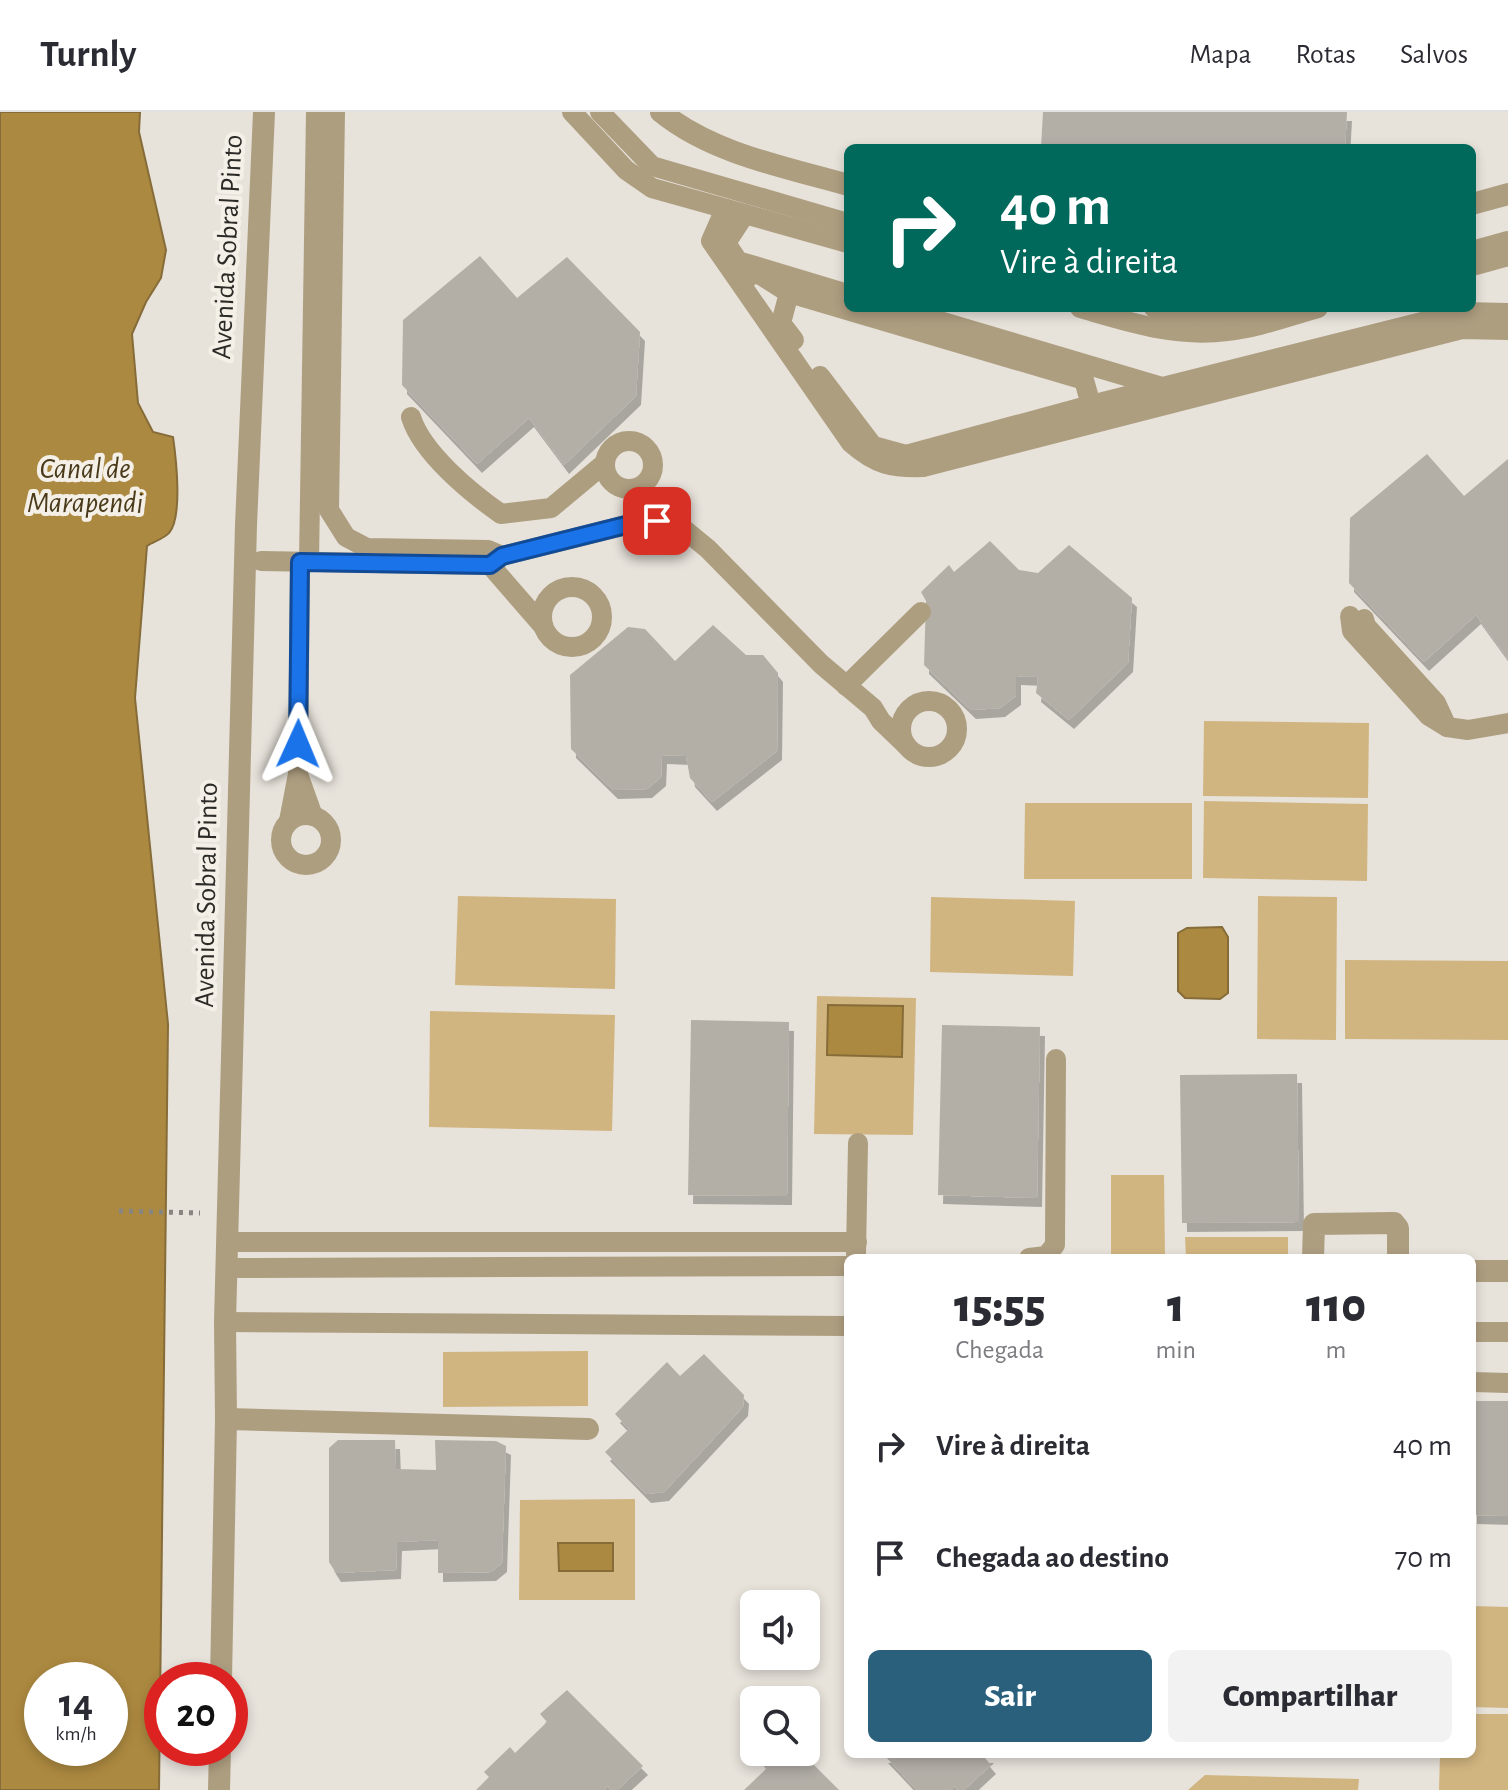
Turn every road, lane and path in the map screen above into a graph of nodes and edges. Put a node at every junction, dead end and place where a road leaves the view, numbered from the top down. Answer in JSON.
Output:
{"nodes":[{"id":1,"x":264,"y":112,"type":"edge"},
{"id":2,"x":316,"y":112,"type":"edge"},
{"id":3,"x":335,"y":112,"type":"edge"},
{"id":4,"x":572,"y":112,"type":"edge"},
{"id":5,"x":600,"y":112,"type":"edge"},
{"id":6,"x":661,"y":112,"type":"edge"},
{"id":7,"x":844,"y":184,"type":"edge"},
{"id":8,"x":1508,"y":194,"type":"edge"},
{"id":9,"x":1476,"y":203,"type":"edge"},
{"id":10,"x":735,"y":212,"type":"junction"},
{"id":11,"x":844,"y":222,"type":"edge"},
{"id":12,"x":1508,"y":241,"type":"edge"},
{"id":13,"x":844,"y":242,"type":"edge"},
{"id":14,"x":1476,"y":250,"type":"edge"},
{"id":15,"x":1508,"y":256,"type":"edge"},
{"id":16,"x":738,"y":261,"type":"junction"},
{"id":17,"x":1476,"y":265,"type":"edge"},
{"id":18,"x":789,"y":293,"type":"junction"},
{"id":19,"x":844,"y":293,"type":"edge"},
{"id":20,"x":844,"y":309,"type":"edge"},
{"id":21,"x":853,"y":312,"type":"edge"},
{"id":22,"x":909,"y":312,"type":"edge"},
{"id":23,"x":1094,"y":312,"type":"edge"},
{"id":24,"x":1170,"y":312,"type":"edge"},
{"id":25,"x":1251,"y":312,"type":"edge"},
{"id":26,"x":1303,"y":312,"type":"edge"},
{"id":27,"x":1508,"y":313,"type":"edge"},
{"id":28,"x":781,"y":323,"type":"junction"},
{"id":29,"x":1508,"y":330,"type":"edge"},
{"id":30,"x":1159,"y":386,"type":"junction"},
{"id":31,"x":1091,"y":405,"type":"junction"},
{"id":32,"x":411,"y":417,"type":"dead end"},
{"id":33,"x":605,"y":463,"type":"junction"},
{"id":34,"x":629,"y":490,"type":"junction"},
{"id":35,"x":634,"y":523,"type":"junction"},
{"id":36,"x":496,"y":560,"type":"junction"},
{"id":37,"x":261,"y":561,"type":"dead end"},
{"id":38,"x":305,"y":562,"type":"junction"},
{"id":39,"x":514,"y":593,"type":"junction"},
{"id":40,"x":548,"y":598,"type":"junction"},
{"id":41,"x":921,"y":612,"type":"dead end"},
{"id":42,"x":1357,"y":618,"type":"dead end"},
{"id":43,"x":543,"y":626,"type":"junction"},
{"id":44,"x":846,"y":686,"type":"junction"},
{"id":45,"x":914,"y":705,"type":"junction"},
{"id":46,"x":873,"y":708,"type":"junction"},
{"id":47,"x":1508,"y":723,"type":"edge"},
{"id":48,"x":906,"y":745,"type":"junction"},
{"id":49,"x":298,"y":774,"type":"junction"},
{"id":50,"x":313,"y":816,"type":"junction"},
{"id":51,"x":289,"y":821,"type":"junction"},
{"id":52,"x":1056,"y":1059,"type":"dead end"},
{"id":53,"x":858,"y":1143,"type":"dead end"},
{"id":54,"x":119,"y":1211,"type":"dead end"},
{"id":55,"x":229,"y":1212,"type":"junction"},
{"id":56,"x":228,"y":1242,"type":"junction"},
{"id":57,"x":856,"y":1250,"type":"edge"},
{"id":58,"x":1048,"y":1254,"type":"edge"},
{"id":59,"x":1313,"y":1254,"type":"edge"},
{"id":60,"x":1398,"y":1254,"type":"edge"},
{"id":61,"x":844,"y":1266,"type":"edge"},
{"id":62,"x":227,"y":1268,"type":"junction"},
{"id":63,"x":1476,"y":1271,"type":"edge"},
{"id":64,"x":1508,"y":1271,"type":"edge"},
{"id":65,"x":225,"y":1322,"type":"junction"},
{"id":66,"x":844,"y":1326,"type":"edge"},
{"id":67,"x":1476,"y":1332,"type":"edge"},
{"id":68,"x":1508,"y":1332,"type":"edge"},
{"id":69,"x":1476,"y":1382,"type":"edge"},
{"id":70,"x":1508,"y":1383,"type":"edge"},
{"id":71,"x":226,"y":1419,"type":"junction"},
{"id":72,"x":588,"y":1429,"type":"dead end"},
{"id":73,"x":221,"y":1662,"type":"edge"},
{"id":74,"x":220,"y":1766,"type":"edge"},
{"id":75,"x":219,"y":1790,"type":"edge"}],
"edges":[{"from":1,"to":55,"type":"street","name":"Avenida Sobral Pinto"},
{"from":2,"to":38,"type":"lane"},
{"from":3,"to":36,"type":"lane"},
{"from":4,"to":10,"type":"lane"},
{"from":5,"to":11,"type":"lane"},
{"from":6,"to":7,"type":"street"},
{"from":8,"to":9,"type":"street"},
{"from":10,"to":13,"type":"lane"},
{"from":10,"to":16,"type":"lane"},
{"from":10,"to":29,"type":"lane"},
{"from":12,"to":14,"type":"lane"},
{"from":15,"to":17,"type":"lane"},
{"from":16,"to":18,"type":"lane"},
{"from":16,"to":19,"type":"lane"},
{"from":16,"to":28,"type":"lane"},
{"from":18,"to":20,"type":"lane"},
{"from":18,"to":28,"type":"lane"},
{"from":21,"to":31,"type":"lane"},
{"from":22,"to":30,"type":"lane"},
{"from":23,"to":26,"type":"lane"},
{"from":24,"to":25,"type":"lane"},
{"from":27,"to":30,"type":"lane"},
{"from":28,"to":31,"type":"lane"},
{"from":30,"to":31,"type":"lane"},
{"from":32,"to":33,"type":"lane"},
{"from":33,"to":34,"type":"lane"},
{"from":33,"to":34,"type":"lane"},
{"from":34,"to":35,"type":"lane"},
{"from":35,"to":36,"type":"lane"},
{"from":35,"to":44,"type":"lane"},
{"from":36,"to":38,"type":"lane"},
{"from":36,"to":39,"type":"lane"},
{"from":37,"to":38,"type":"lane"},
{"from":38,"to":49,"type":"lane"},
{"from":39,"to":40,"type":"lane"},
{"from":39,"to":43,"type":"lane"},
{"from":40,"to":43,"type":"lane"},
{"from":40,"to":43,"type":"lane"},
{"from":41,"to":44,"type":"lane"},
{"from":42,"to":47,"type":"lane"},
{"from":44,"to":46,"type":"lane"},
{"from":45,"to":46,"type":"lane"},
{"from":45,"to":48,"type":"lane"},
{"from":45,"to":48,"type":"lane"},
{"from":46,"to":48,"type":"lane"},
{"from":49,"to":50,"type":"lane"},
{"from":49,"to":51,"type":"lane"},
{"from":50,"to":51,"type":"lane"},
{"from":50,"to":51,"type":"lane"},
{"from":52,"to":58,"type":"lane"},
{"from":53,"to":57,"type":"lane"},
{"from":54,"to":55,"type":"path"},
{"from":55,"to":56,"type":"street","name":"Avenida Sobral Pinto"},
{"from":56,"to":57,"type":"lane"},
{"from":56,"to":62,"type":"street","name":"Avenida Sobral Pinto"},
{"from":59,"to":60,"type":"street"},
{"from":61,"to":62,"type":"lane"},
{"from":62,"to":65,"type":"street","name":"Avenida Sobral Pinto"},
{"from":63,"to":64,"type":"street"},
{"from":65,"to":66,"type":"lane"},
{"from":65,"to":71,"type":"street","name":"Avenida Sobral Pinto"},
{"from":67,"to":68,"type":"lane"},
{"from":69,"to":70,"type":"lane"},
{"from":71,"to":72,"type":"street"},
{"from":71,"to":73,"type":"street","name":"Avenida Sobral Pinto"},
{"from":74,"to":75,"type":"street"}]}
